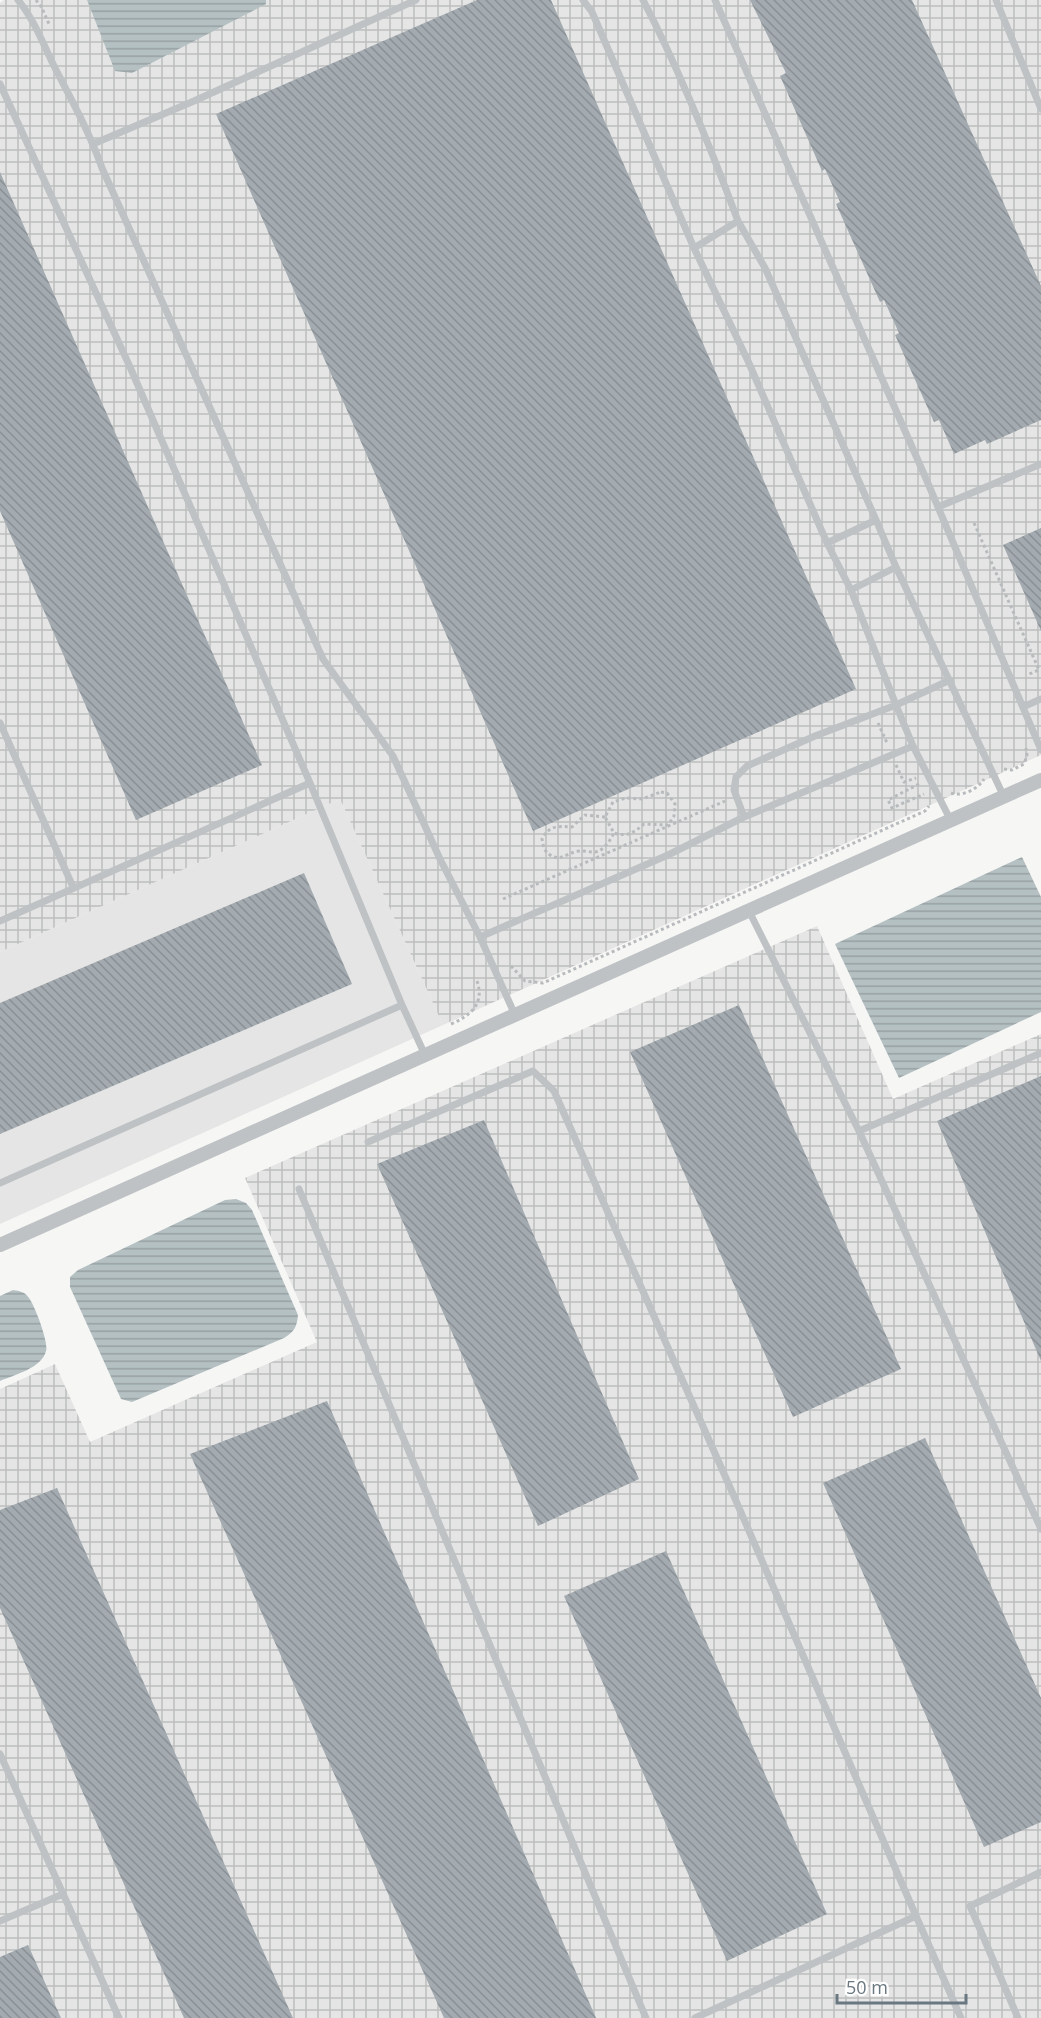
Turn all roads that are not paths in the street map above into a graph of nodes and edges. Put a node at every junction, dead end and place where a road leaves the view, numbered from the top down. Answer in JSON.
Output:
{"nodes":[{"id":1,"x":18,"y":0,"type":"edge"},
{"id":2,"x":416,"y":0,"type":"edge"},
{"id":3,"x":583,"y":0,"type":"edge"},
{"id":4,"x":643,"y":0,"type":"edge"},
{"id":5,"x":714,"y":0,"type":"edge"},
{"id":6,"x":996,"y":0,"type":"edge"},
{"id":7,"x":0,"y":84,"type":"edge"},
{"id":8,"x":1041,"y":109,"type":"edge"},
{"id":9,"x":93,"y":144,"type":"junction"},
{"id":10,"x":738,"y":221,"type":"junction"},
{"id":11,"x":694,"y":248,"type":"junction"},
{"id":12,"x":1041,"y":464,"type":"edge"},
{"id":13,"x":938,"y":507,"type":"junction"},
{"id":14,"x":876,"y":520,"type":"junction"},
{"id":15,"x":827,"y":543,"type":"junction"},
{"id":16,"x":896,"y":567,"type":"junction"},
{"id":17,"x":851,"y":590,"type":"junction"},
{"id":18,"x":950,"y":680,"type":"junction"},
{"id":19,"x":1041,"y":699,"type":"edge"},
{"id":20,"x":896,"y":705,"type":"junction"},
{"id":21,"x":1023,"y":707,"type":"junction"},
{"id":22,"x":0,"y":723,"type":"edge"},
{"id":23,"x":913,"y":746,"type":"junction"},
{"id":24,"x":1041,"y":750,"type":"edge"},
{"id":25,"x":1041,"y":780,"type":"edge"},
{"id":26,"x":310,"y":783,"type":"junction"},
{"id":27,"x":1005,"y":797,"type":"junction"},
{"id":28,"x":744,"y":817,"type":"junction"},
{"id":29,"x":951,"y":821,"type":"junction"},
{"id":30,"x":74,"y":887,"type":"junction"},
{"id":31,"x":749,"y":911,"type":"junction"},
{"id":32,"x":0,"y":921,"type":"edge"},
{"id":33,"x":480,"y":937,"type":"junction"},
{"id":34,"x":402,"y":1005,"type":"junction"},
{"id":35,"x":515,"y":1016,"type":"junction"},
{"id":36,"x":1041,"y":1053,"type":"edge"},
{"id":37,"x":426,"y":1055,"type":"junction"},
{"id":38,"x":859,"y":1131,"type":"junction"},
{"id":39,"x":368,"y":1142,"type":"dead end"},
{"id":40,"x":0,"y":1183,"type":"edge"},
{"id":41,"x":299,"y":1189,"type":"dead end"},
{"id":42,"x":1,"y":1241,"type":"edge"},
{"id":43,"x":1041,"y":1529,"type":"edge"},
{"id":44,"x":0,"y":1754,"type":"edge"},
{"id":45,"x":1041,"y":1872,"type":"edge"},
{"id":46,"x":63,"y":1894,"type":"junction"},
{"id":47,"x":916,"y":1916,"type":"junction"},
{"id":48,"x":0,"y":1922,"type":"edge"},
{"id":49,"x":119,"y":2018,"type":"edge"},
{"id":50,"x":646,"y":2018,"type":"edge"},
{"id":51,"x":695,"y":2018,"type":"edge"},
{"id":52,"x":961,"y":2018,"type":"edge"},
{"id":53,"x":1018,"y":2018,"type":"edge"}],
"edges":[{"from":1,"to":9,"type":"lane"},
{"from":2,"to":9,"type":"lane"},
{"from":3,"to":11,"type":"lane"},
{"from":4,"to":10,"type":"lane"},
{"from":5,"to":13,"type":"lane"},
{"from":6,"to":8,"type":"lane"},
{"from":7,"to":26,"type":"lane"},
{"from":9,"to":33,"type":"lane"},
{"from":10,"to":11,"type":"lane"},
{"from":10,"to":14,"type":"lane"},
{"from":11,"to":15,"type":"lane"},
{"from":12,"to":13,"type":"lane"},
{"from":13,"to":21,"type":"lane"},
{"from":14,"to":15,"type":"lane"},
{"from":14,"to":16,"type":"lane"},
{"from":15,"to":17,"type":"lane"},
{"from":16,"to":17,"type":"lane"},
{"from":16,"to":18,"type":"lane"},
{"from":17,"to":20,"type":"lane"},
{"from":18,"to":20,"type":"lane"},
{"from":18,"to":27,"type":"lane"},
{"from":19,"to":21,"type":"lane"},
{"from":20,"to":23,"type":"lane"},
{"from":20,"to":28,"type":"lane"},
{"from":21,"to":24,"type":"lane"},
{"from":22,"to":30,"type":"lane"},
{"from":23,"to":28,"type":"lane"},
{"from":23,"to":29,"type":"lane"},
{"from":25,"to":27,"type":"street"},
{"from":26,"to":30,"type":"lane"},
{"from":26,"to":34,"type":"lane"},
{"from":27,"to":29,"type":"street"},
{"from":28,"to":33,"type":"lane"},
{"from":29,"to":31,"type":"street"},
{"from":30,"to":32,"type":"lane"},
{"from":31,"to":35,"type":"street"},
{"from":31,"to":38,"type":"lane"},
{"from":33,"to":35,"type":"lane"},
{"from":34,"to":37,"type":"lane"},
{"from":34,"to":40,"type":"lane"},
{"from":35,"to":37,"type":"street"},
{"from":36,"to":38,"type":"lane"},
{"from":37,"to":42,"type":"street"},
{"from":38,"to":43,"type":"lane"},
{"from":39,"to":47,"type":"lane"},
{"from":41,"to":50,"type":"lane"},
{"from":44,"to":46,"type":"lane"},
{"from":45,"to":53,"type":"lane"},
{"from":46,"to":48,"type":"lane"},
{"from":46,"to":49,"type":"lane"},
{"from":47,"to":51,"type":"lane"},
{"from":47,"to":52,"type":"lane"}]}
